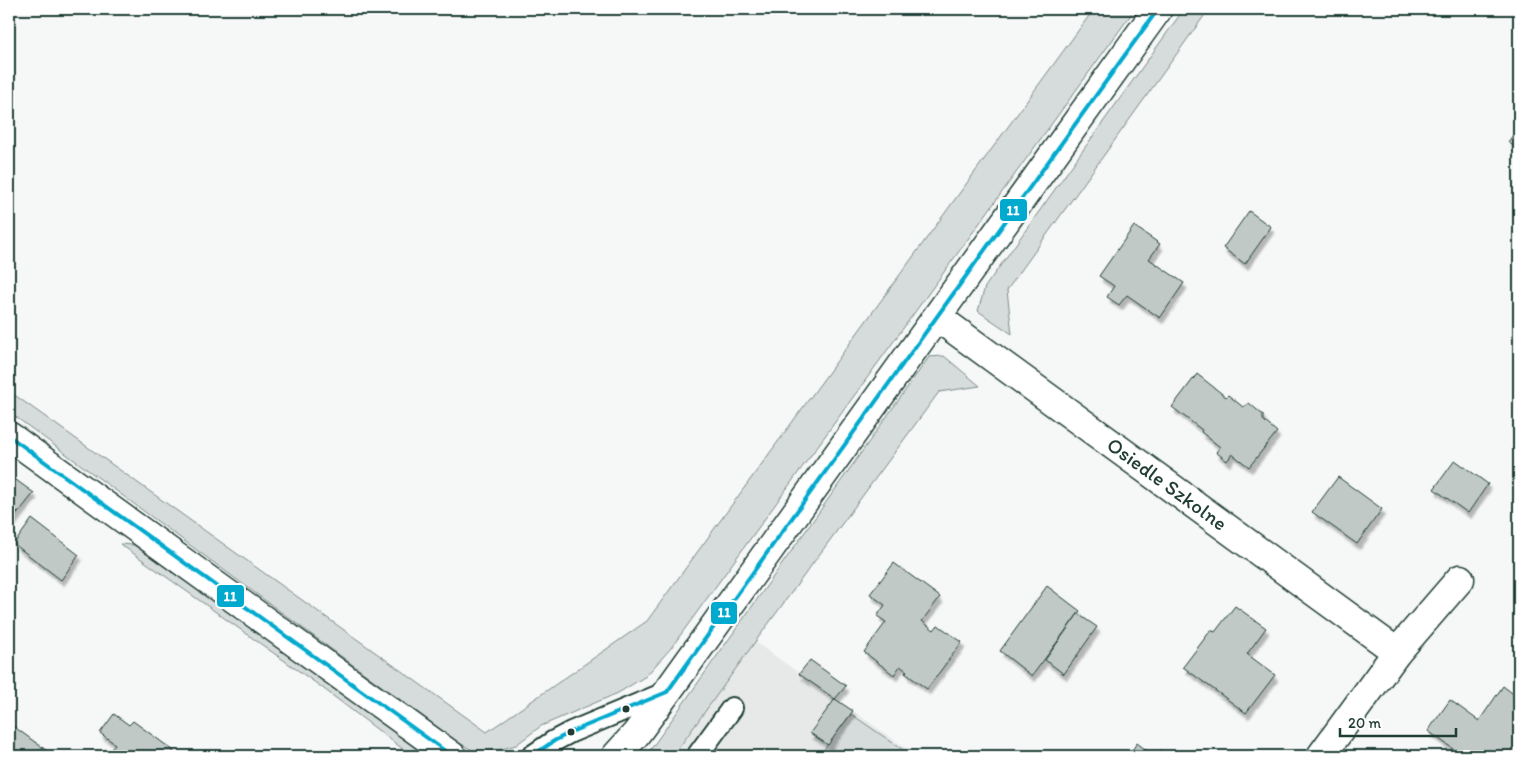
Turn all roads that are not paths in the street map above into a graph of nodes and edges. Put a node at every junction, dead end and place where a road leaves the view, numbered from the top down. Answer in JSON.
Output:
{"nodes":[{"id":1,"x":1158,"y":9,"type":"edge"},
{"id":2,"x":937,"y":317,"type":"junction"},
{"id":3,"x":9,"y":436,"type":"edge"},
{"id":4,"x":1460,"y":579,"type":"dead end"},
{"id":5,"x":1397,"y":652,"type":"junction"},
{"id":6,"x":667,"y":692,"type":"junction"},
{"id":7,"x":732,"y":708,"type":"dead end"},
{"id":8,"x":452,"y":756,"type":"edge"},
{"id":9,"x":532,"y":756,"type":"edge"},
{"id":10,"x":616,"y":756,"type":"edge"},
{"id":11,"x":697,"y":756,"type":"edge"},
{"id":12,"x":1321,"y":756,"type":"edge"}],
"edges":[{"from":1,"to":2,"type":"street"},
{"from":2,"to":5,"type":"street","name":"Osiedle Szkolne"},
{"from":2,"to":6,"type":"street"},
{"from":3,"to":8,"type":"street"},
{"from":4,"to":5,"type":"street"},
{"from":5,"to":12,"type":"street"},
{"from":6,"to":9,"type":"lane"},
{"from":6,"to":10,"type":"street"},
{"from":7,"to":11,"type":"lane"}]}
